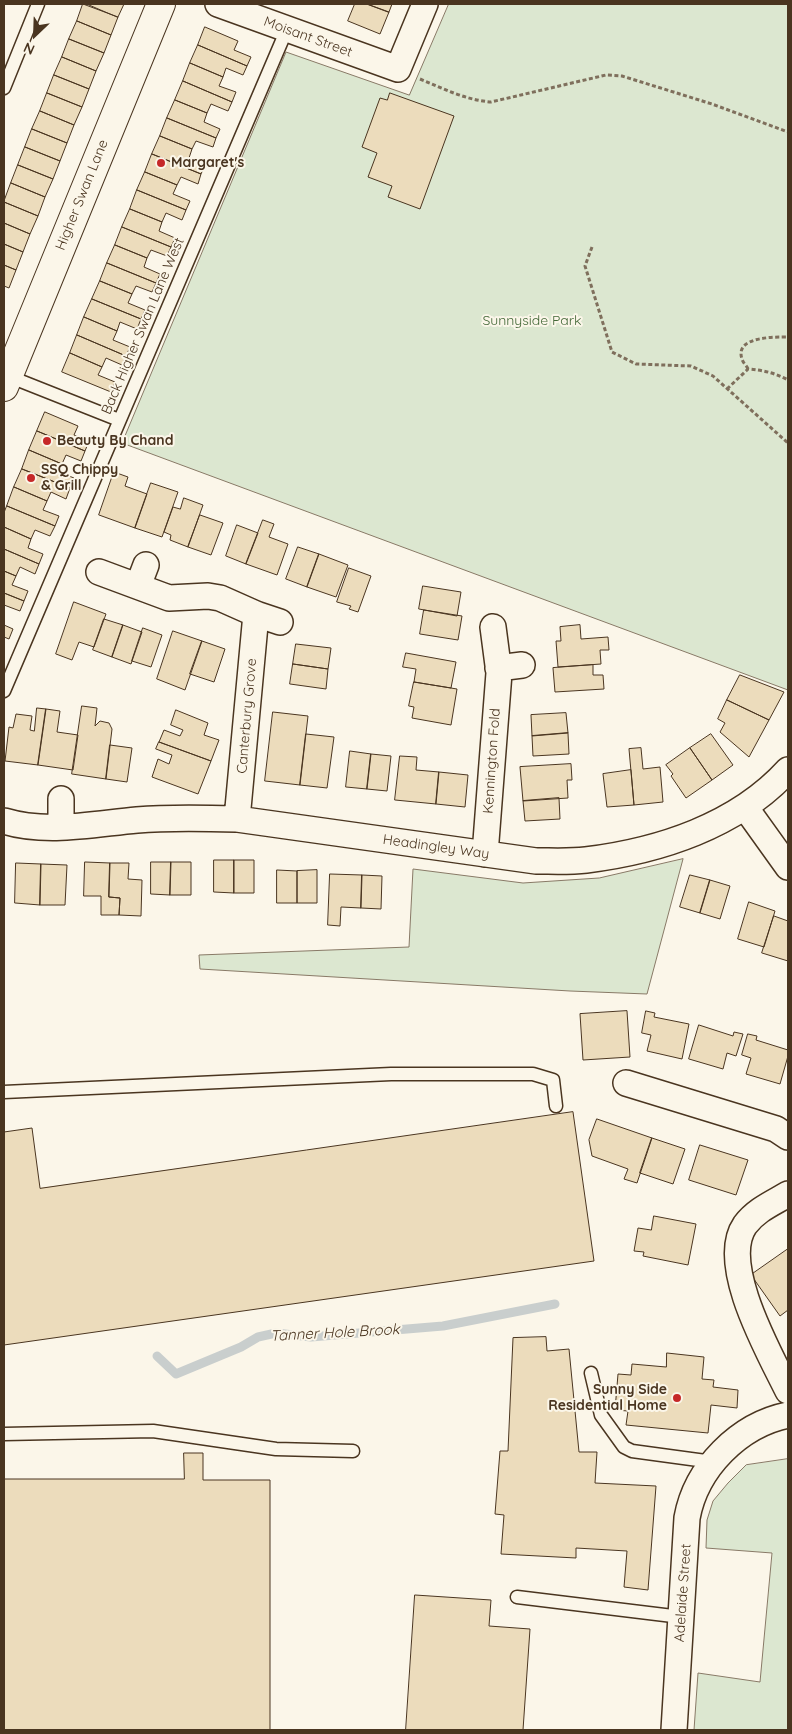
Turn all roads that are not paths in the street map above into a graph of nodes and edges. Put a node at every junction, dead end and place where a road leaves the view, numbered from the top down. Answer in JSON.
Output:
{"nodes":[{"id":1,"x":38,"y":4,"type":"edge"},
{"id":2,"x":161,"y":4,"type":"edge"},
{"id":3,"x":218,"y":4,"type":"edge"},
{"id":4,"x":425,"y":4,"type":"edge"},
{"id":5,"x":287,"y":29,"type":"junction"},
{"id":6,"x":4,"y":88,"type":"edge"},
{"id":7,"x":5,"y":379,"type":"edge"},
{"id":8,"x":120,"y":420,"type":"junction"},
{"id":9,"x":99,"y":572,"type":"dead end"},
{"id":10,"x":256,"y":614,"type":"junction"},
{"id":11,"x":280,"y":622,"type":"dead end"},
{"id":12,"x":493,"y":627,"type":"dead end"},
{"id":13,"x":4,"y":691,"type":"edge"},
{"id":14,"x":788,"y":770,"type":"edge"},
{"id":15,"x":61,"y":800,"type":"dead end"},
{"id":16,"x":745,"y":807,"type":"junction"},
{"id":17,"x":237,"y":819,"type":"junction"},
{"id":18,"x":4,"y":820,"type":"edge"},
{"id":19,"x":61,"y":827,"type":"junction"},
{"id":20,"x":485,"y":854,"type":"junction"},
{"id":21,"x":788,"y":867,"type":"edge"},
{"id":22,"x":626,"y":1083,"type":"dead end"},
{"id":23,"x":4,"y":1092,"type":"edge"},
{"id":24,"x":556,"y":1106,"type":"dead end"},
{"id":25,"x":788,"y":1137,"type":"edge"},
{"id":26,"x":788,"y":1194,"type":"edge"},
{"id":27,"x":591,"y":1373,"type":"dead end"},
{"id":28,"x":788,"y":1391,"type":"edge"},
{"id":29,"x":788,"y":1415,"type":"edge"},
{"id":30,"x":4,"y":1434,"type":"edge"},
{"id":31,"x":353,"y":1451,"type":"dead end"},
{"id":32,"x":713,"y":1462,"type":"junction"},
{"id":33,"x":517,"y":1597,"type":"dead end"},
{"id":34,"x":681,"y":1617,"type":"junction"},
{"id":35,"x":674,"y":1730,"type":"edge"}],
"edges":[{"from":1,"to":6,"type":"lane"},
{"from":2,"to":7,"type":"street","name":"Higher Swan Lane"},
{"from":3,"to":5,"type":"street","name":"Moisant Street"},
{"from":4,"to":5,"type":"street","name":"Moisant Street"},
{"from":5,"to":8,"type":"lane","name":"Back Higher Swan Lane West"},
{"from":7,"to":8,"type":"lane"},
{"from":8,"to":13,"type":"lane","name":"Back Higher Swan Lane West"},
{"from":9,"to":10,"type":"street"},
{"from":10,"to":11,"type":"street"},
{"from":10,"to":17,"type":"street","name":"Canterbury Grove"},
{"from":12,"to":20,"type":"street","name":"Kennington Fold"},
{"from":14,"to":16,"type":"street","name":"Headingley Way"},
{"from":15,"to":19,"type":"street"},
{"from":16,"to":20,"type":"street","name":"Headingley Way"},
{"from":16,"to":21,"type":"street"},
{"from":17,"to":19,"type":"street","name":"Headingley Way"},
{"from":17,"to":20,"type":"street","name":"Headingley Way"},
{"from":18,"to":19,"type":"street","name":"Headingley Way"},
{"from":22,"to":25,"type":"street"},
{"from":23,"to":24,"type":"lane"},
{"from":26,"to":28,"type":"street"},
{"from":27,"to":32,"type":"lane"},
{"from":29,"to":32,"type":"street","name":"Adelaide Street"},
{"from":30,"to":31,"type":"lane"},
{"from":32,"to":34,"type":"street","name":"Adelaide Street"},
{"from":33,"to":34,"type":"lane"},
{"from":34,"to":35,"type":"street","name":"Adelaide Street"}]}
